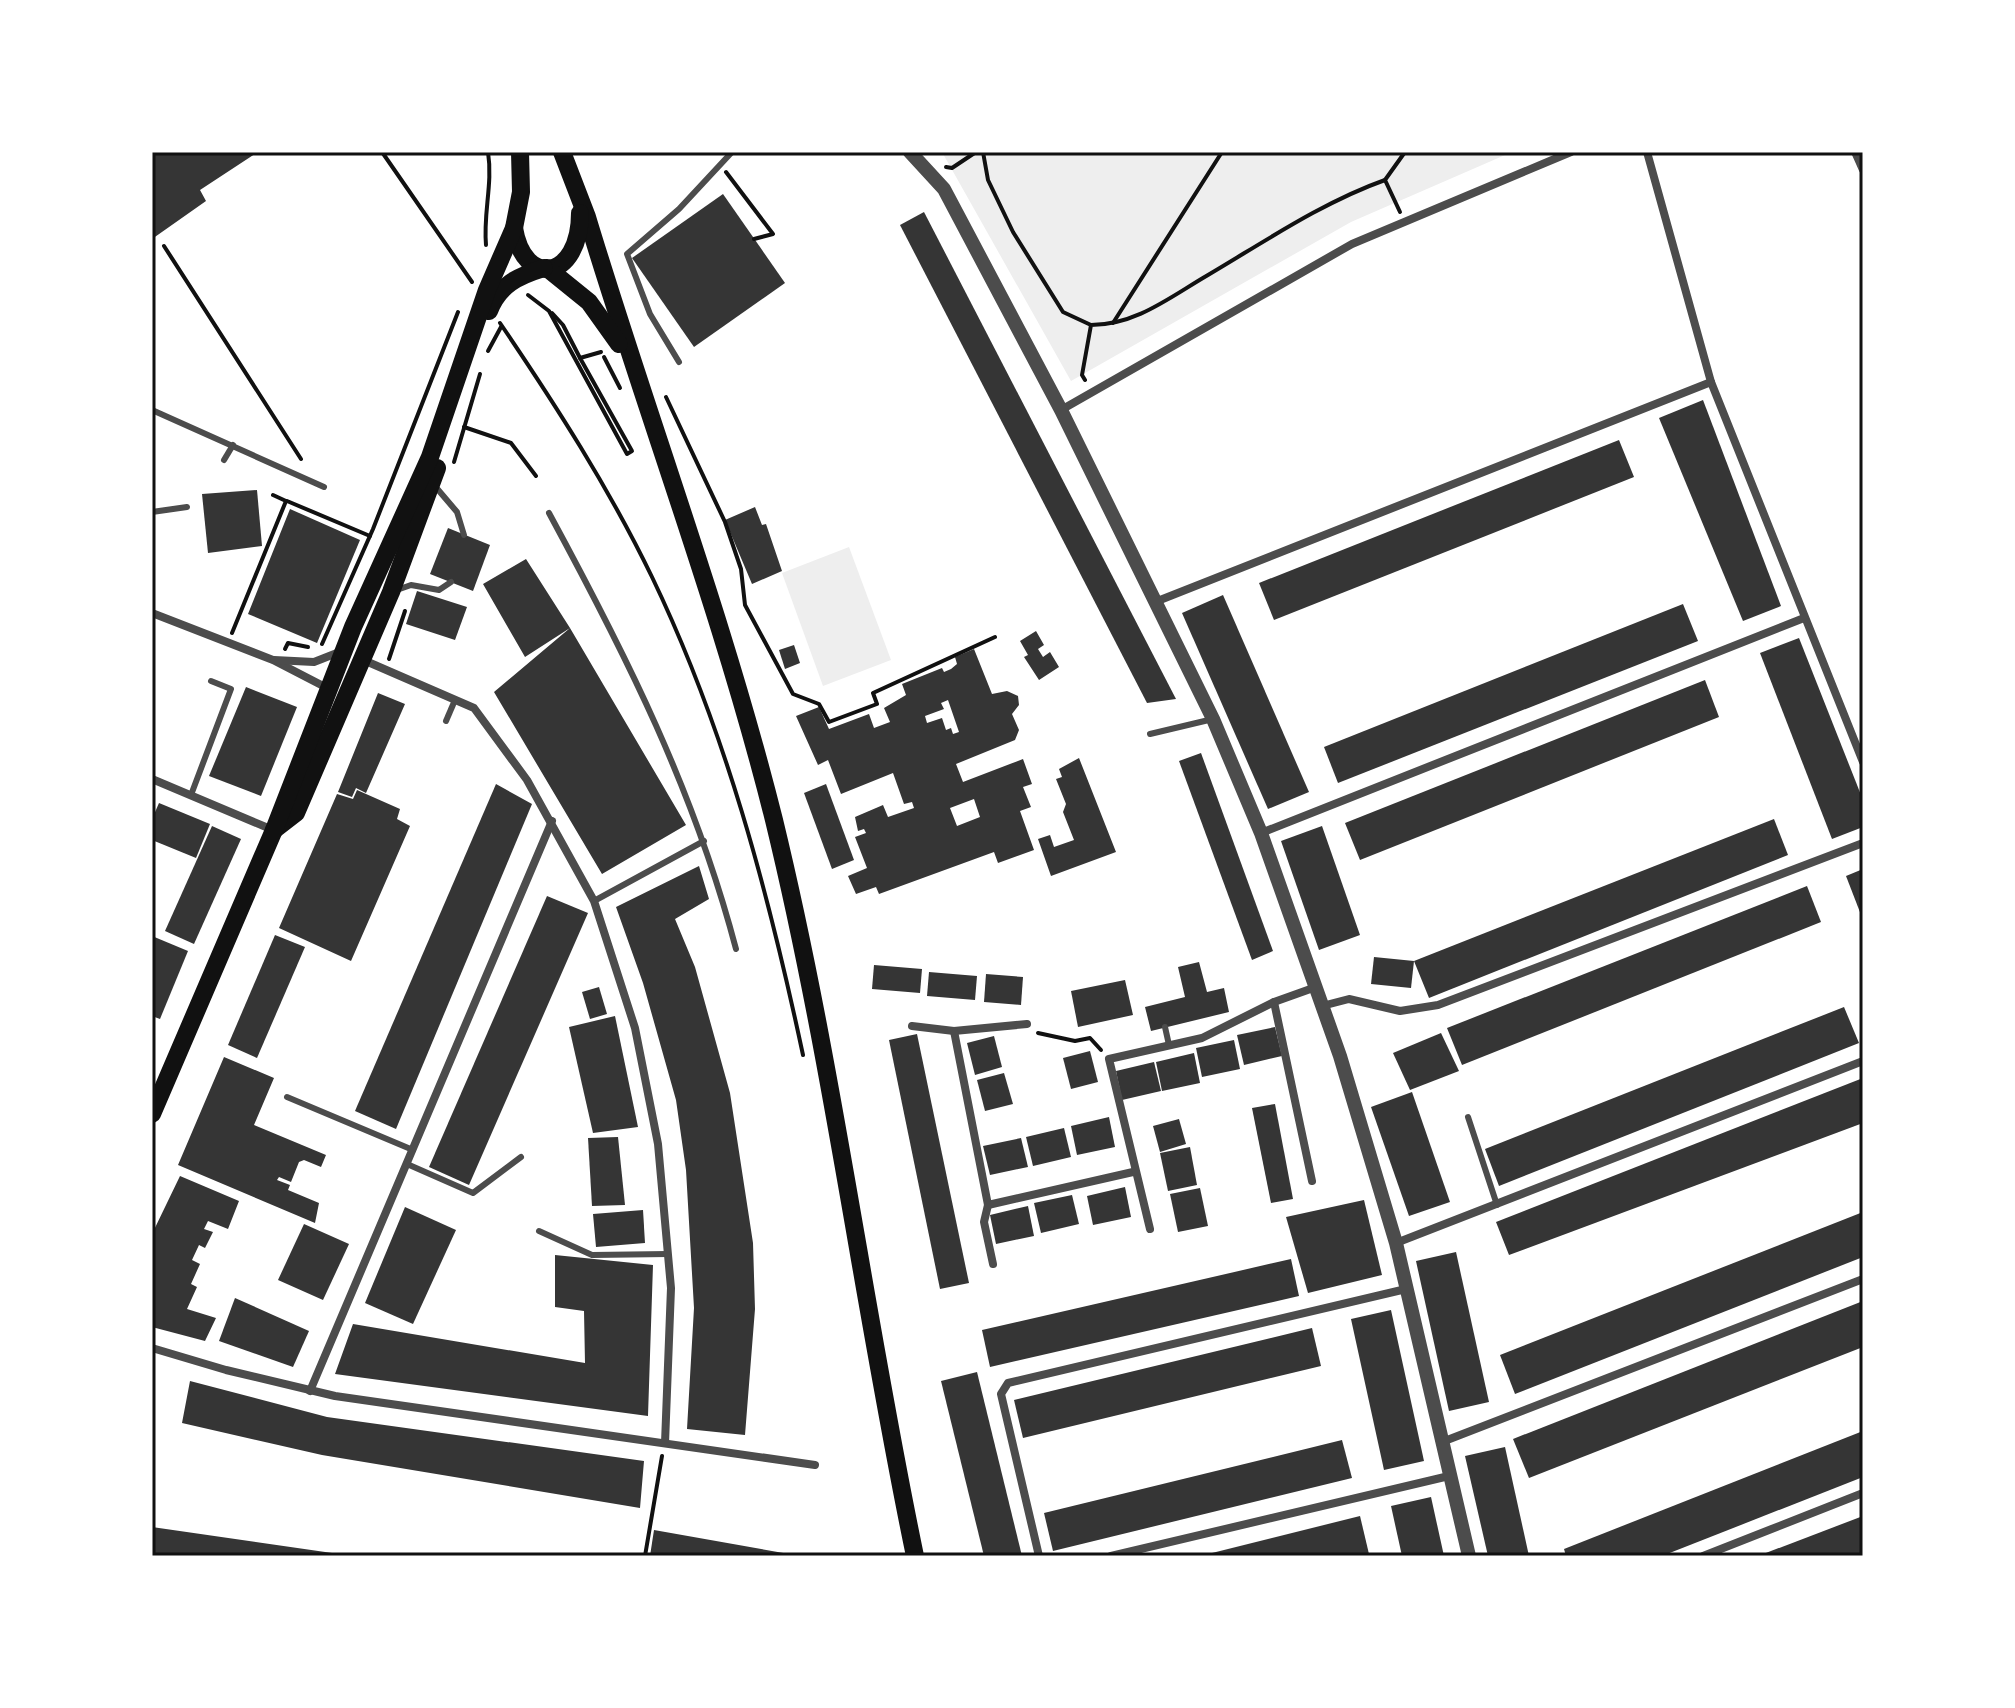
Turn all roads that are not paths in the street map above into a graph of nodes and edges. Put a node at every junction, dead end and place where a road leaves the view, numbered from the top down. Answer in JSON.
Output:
{"nodes":[{"id":1,"x":520,"y":152,"type":"edge"},
{"id":2,"x":562,"y":152,"type":"edge"},
{"id":3,"x":732,"y":152,"type":"edge"},
{"id":4,"x":910,"y":152,"type":"edge"},
{"id":5,"x":1571,"y":152,"type":"edge"},
{"id":6,"x":1647,"y":152,"type":"edge"},
{"id":7,"x":1855,"y":152,"type":"edge"},
{"id":8,"x":1863,"y":170,"type":"edge"},
{"id":9,"x":579,"y":202,"type":"junction"},
{"id":10,"x":514,"y":228,"type":"junction"},
{"id":11,"x":546,"y":268,"type":"junction"},
{"id":12,"x":679,"y":362,"type":"dead end"},
{"id":13,"x":632,"y":363,"type":"junction"},
{"id":14,"x":1711,"y":382,"type":"junction"},
{"id":15,"x":152,"y":410,"type":"edge"},
{"id":16,"x":1061,"y":410,"type":"junction"},
{"id":17,"x":233,"y":445,"type":"junction"},
{"id":18,"x":224,"y":460,"type":"dead end"},
{"id":19,"x":432,"y":483,"type":"junction"},
{"id":20,"x":324,"y":487,"type":"dead end"},
{"id":21,"x":187,"y":507,"type":"dead end"},
{"id":22,"x":152,"y":512,"type":"edge"},
{"id":23,"x":549,"y":513,"type":"dead end"},
{"id":24,"x":464,"y":535,"type":"dead end"},
{"id":25,"x":451,"y":582,"type":"dead end"},
{"id":26,"x":400,"y":597,"type":"junction"},
{"id":27,"x":1155,"y":602,"type":"junction"},
{"id":28,"x":152,"y":613,"type":"edge"},
{"id":29,"x":1804,"y":618,"type":"junction"},
{"id":30,"x":343,"y":651,"type":"junction"},
{"id":31,"x":361,"y":659,"type":"junction"},
{"id":32,"x":273,"y":660,"type":"junction"},
{"id":33,"x":211,"y":681,"type":"dead end"},
{"id":34,"x":328,"y":690,"type":"junction"},
{"id":35,"x":349,"y":690,"type":"junction"},
{"id":36,"x":455,"y":700,"type":"junction"},
{"id":37,"x":1213,"y":719,"type":"junction"},
{"id":38,"x":446,"y":721,"type":"dead end"},
{"id":39,"x":1150,"y":734,"type":"dead end"},
{"id":40,"x":1863,"y":762,"type":"edge"},
{"id":41,"x":152,"y":779,"type":"edge"},
{"id":42,"x":191,"y":795,"type":"junction"},
{"id":43,"x":552,"y":821,"type":"junction"},
{"id":44,"x":274,"y":830,"type":"junction"},
{"id":45,"x":1261,"y":833,"type":"junction"},
{"id":46,"x":704,"y":841,"type":"junction"},
{"id":47,"x":1863,"y":843,"type":"edge"},
{"id":48,"x":594,"y":901,"type":"junction"},
{"id":49,"x":736,"y":949,"type":"dead end"},
{"id":50,"x":1316,"y":987,"type":"junction"},
{"id":51,"x":1274,"y":1002,"type":"junction"},
{"id":52,"x":1322,"y":1006,"type":"junction"},
{"id":53,"x":1027,"y":1024,"type":"road end"},
{"id":54,"x":912,"y":1026,"type":"dead end"},
{"id":55,"x":1165,"y":1027,"type":"dead end"},
{"id":56,"x":954,"y":1031,"type":"junction"},
{"id":57,"x":1169,"y":1045,"type":"junction"},
{"id":58,"x":1863,"y":1061,"type":"edge"},
{"id":59,"x":287,"y":1097,"type":"dead end"},
{"id":60,"x":152,"y":1114,"type":"edge"},
{"id":61,"x":1468,"y":1117,"type":"dead end"},
{"id":62,"x":413,"y":1150,"type":"junction"},
{"id":63,"x":521,"y":1157,"type":"dead end"},
{"id":64,"x":407,"y":1164,"type":"junction"},
{"id":65,"x":1133,"y":1172,"type":"junction"},
{"id":66,"x":1312,"y":1181,"type":"dead end"},
{"id":67,"x":988,"y":1205,"type":"junction"},
{"id":68,"x":1497,"y":1205,"type":"junction"},
{"id":69,"x":1150,"y":1229,"type":"dead end"},
{"id":70,"x":539,"y":1231,"type":"dead end"},
{"id":71,"x":1396,"y":1243,"type":"junction"},
{"id":72,"x":668,"y":1254,"type":"junction"},
{"id":73,"x":993,"y":1264,"type":"dead end"},
{"id":74,"x":1863,"y":1279,"type":"edge"},
{"id":75,"x":1406,"y":1289,"type":"junction"},
{"id":76,"x":152,"y":1348,"type":"edge"},
{"id":77,"x":310,"y":1391,"type":"junction"},
{"id":78,"x":1442,"y":1442,"type":"junction"},
{"id":79,"x":665,"y":1443,"type":"junction"},
{"id":80,"x":815,"y":1465,"type":"dead end"},
{"id":81,"x":1449,"y":1476,"type":"junction"},
{"id":82,"x":1863,"y":1493,"type":"edge"},
{"id":83,"x":915,"y":1556,"type":"edge"},
{"id":84,"x":1039,"y":1556,"type":"edge"},
{"id":85,"x":1111,"y":1556,"type":"edge"},
{"id":86,"x":1469,"y":1556,"type":"edge"},
{"id":87,"x":1703,"y":1556,"type":"edge"}],
"edges":[{"from":1,"to":10,"type":"main road"},
{"from":2,"to":9,"type":"main road"},
{"from":3,"to":12,"type":"lane"},
{"from":4,"to":16,"type":"street"},
{"from":5,"to":16,"type":"street"},
{"from":6,"to":14,"type":"street"},
{"from":7,"to":8,"type":"street"},
{"from":9,"to":11,"type":"main road"},
{"from":9,"to":13,"type":"main road"},
{"from":10,"to":11,"type":"main road"},
{"from":10,"to":30,"type":"main road"},
{"from":11,"to":13,"type":"main road"},
{"from":11,"to":19,"type":"main road"},
{"from":13,"to":83,"type":"main road"},
{"from":14,"to":27,"type":"street"},
{"from":14,"to":29,"type":"street"},
{"from":15,"to":17,"type":"lane"},
{"from":16,"to":27,"type":"street"},
{"from":17,"to":18,"type":"lane"},
{"from":17,"to":20,"type":"lane"},
{"from":19,"to":24,"type":"lane"},
{"from":19,"to":26,"type":"main road"},
{"from":21,"to":22,"type":"lane"},
{"from":23,"to":46,"type":"lane"},
{"from":25,"to":26,"type":"lane"},
{"from":26,"to":31,"type":"main road"},
{"from":27,"to":37,"type":"street"},
{"from":28,"to":32,"type":"street"},
{"from":29,"to":40,"type":"street"},
{"from":29,"to":45,"type":"street"},
{"from":30,"to":32,"type":"street"},
{"from":30,"to":34,"type":"main road"},
{"from":31,"to":35,"type":"main road"},
{"from":31,"to":36,"type":"street"},
{"from":32,"to":34,"type":"street"},
{"from":33,"to":42,"type":"lane"},
{"from":34,"to":35,"type":"street"},
{"from":34,"to":44,"type":"main road"},
{"from":35,"to":44,"type":"main road"},
{"from":36,"to":38,"type":"lane"},
{"from":36,"to":43,"type":"street"},
{"from":37,"to":39,"type":"lane"},
{"from":37,"to":45,"type":"street"},
{"from":41,"to":42,"type":"street"},
{"from":42,"to":44,"type":"street"},
{"from":43,"to":48,"type":"street"},
{"from":43,"to":62,"type":"street"},
{"from":44,"to":60,"type":"main road"},
{"from":45,"to":50,"type":"street"},
{"from":46,"to":48,"type":"lane"},
{"from":46,"to":49,"type":"lane"},
{"from":47,"to":52,"type":"street"},
{"from":48,"to":72,"type":"street"},
{"from":50,"to":51,"type":"street"},
{"from":50,"to":52,"type":"street"},
{"from":51,"to":57,"type":"street"},
{"from":51,"to":66,"type":"street"},
{"from":52,"to":71,"type":"street"},
{"from":53,"to":56,"type":"street"},
{"from":54,"to":56,"type":"street"},
{"from":55,"to":57,"type":"lane"},
{"from":56,"to":67,"type":"street"},
{"from":57,"to":65,"type":"street"},
{"from":58,"to":68,"type":"street"},
{"from":59,"to":62,"type":"lane"},
{"from":61,"to":68,"type":"lane"},
{"from":62,"to":64,"type":"street"},
{"from":63,"to":64,"type":"lane"},
{"from":64,"to":77,"type":"street"},
{"from":65,"to":67,"type":"street"},
{"from":65,"to":69,"type":"street"},
{"from":67,"to":73,"type":"street"},
{"from":68,"to":71,"type":"street"},
{"from":70,"to":72,"type":"lane"},
{"from":71,"to":75,"type":"street"},
{"from":72,"to":79,"type":"street"},
{"from":74,"to":78,"type":"street"},
{"from":75,"to":78,"type":"street"},
{"from":75,"to":84,"type":"street"},
{"from":76,"to":77,"type":"street"},
{"from":77,"to":79,"type":"street"},
{"from":78,"to":81,"type":"street"},
{"from":79,"to":80,"type":"street"},
{"from":81,"to":85,"type":"street"},
{"from":81,"to":86,"type":"street"},
{"from":82,"to":87,"type":"street"}]}
